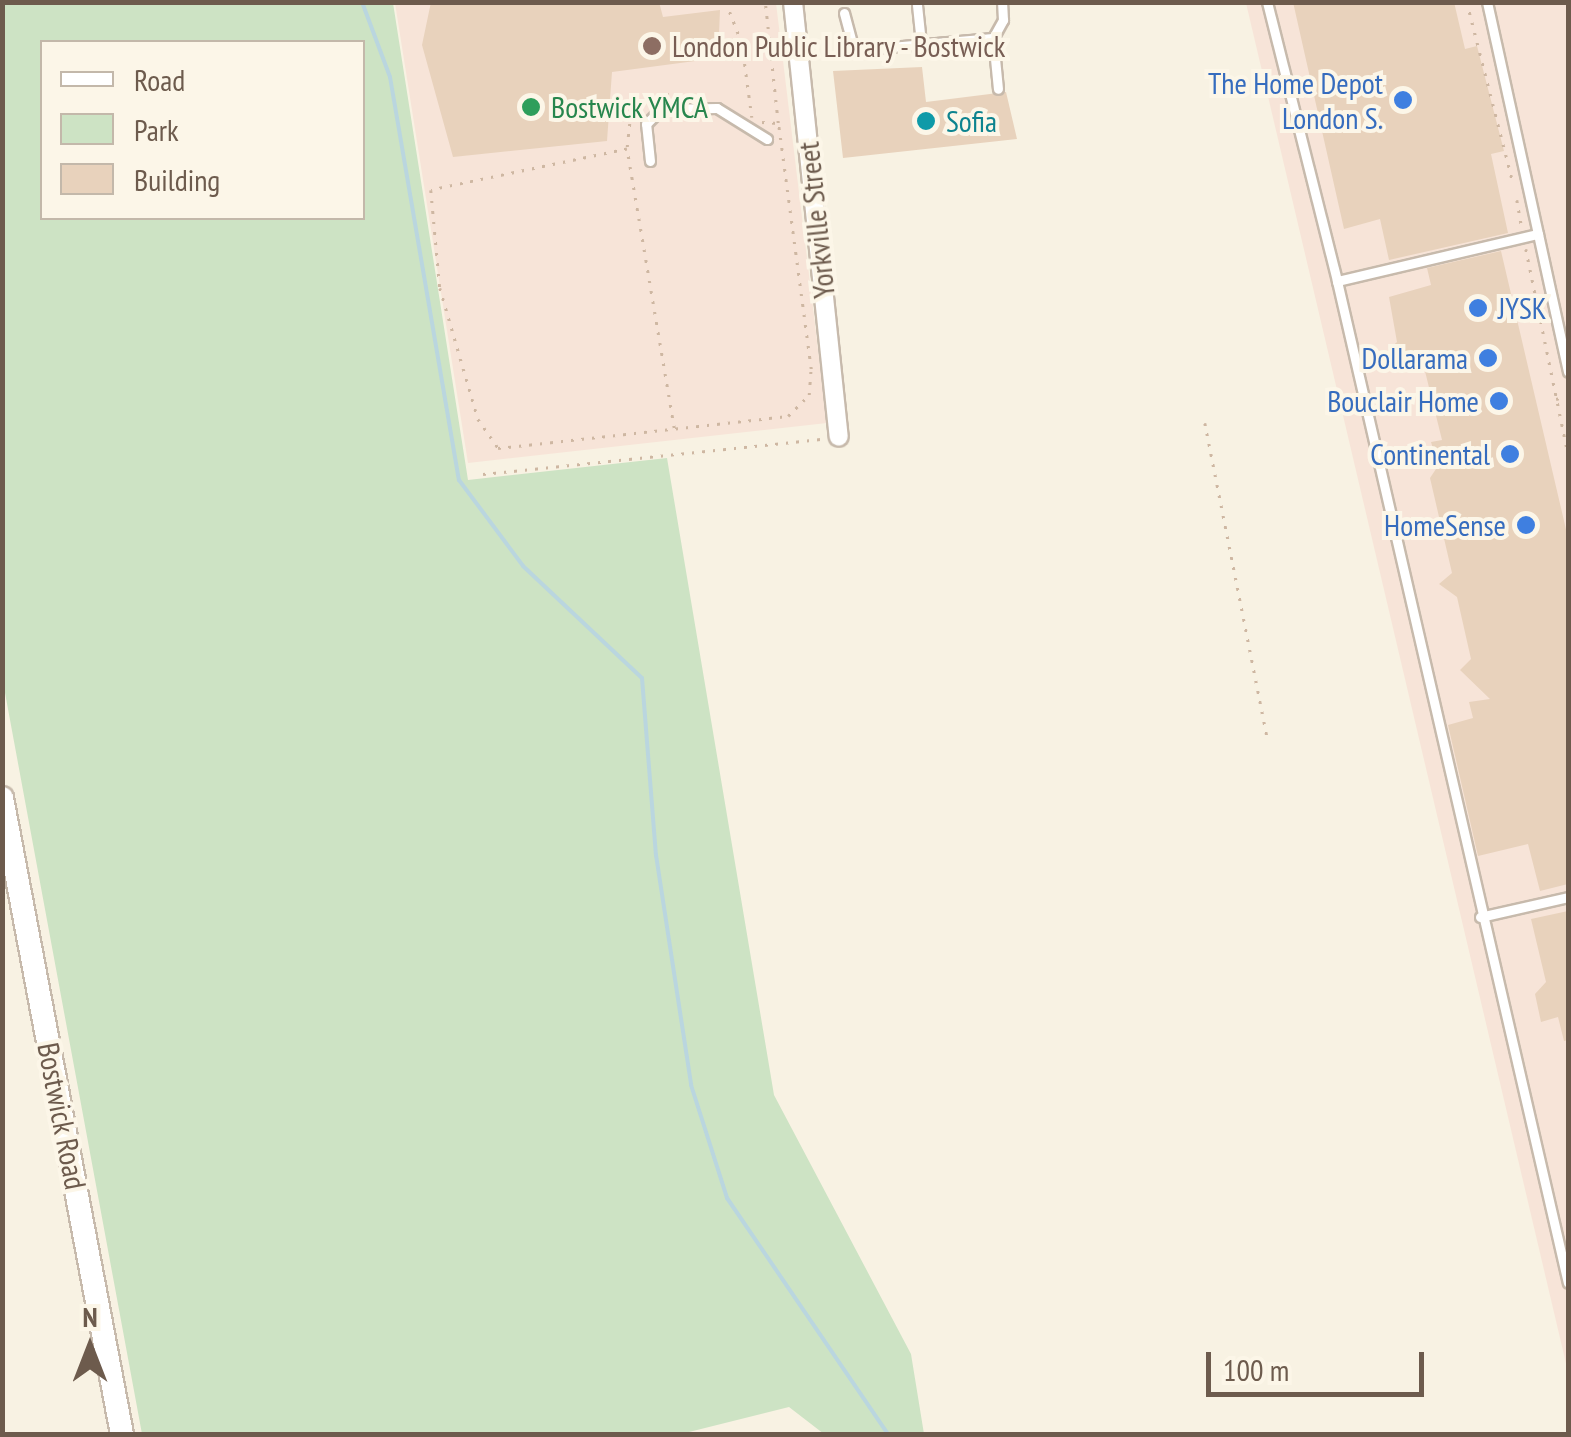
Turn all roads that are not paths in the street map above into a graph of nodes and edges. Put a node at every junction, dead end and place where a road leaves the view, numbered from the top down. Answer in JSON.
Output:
{"nodes":[{"id":1,"x":793,"y":2,"type":"edge"},
{"id":2,"x":1002,"y":2,"type":"edge"},
{"id":3,"x":1267,"y":2,"type":"edge"},
{"id":4,"x":1487,"y":2,"type":"edge"},
{"id":5,"x":917,"y":6,"type":"dead end"},
{"id":6,"x":844,"y":14,"type":"dead end"},
{"id":7,"x":993,"y":38,"type":"junction"},
{"id":8,"x":921,"y":44,"type":"junction"},
{"id":9,"x":998,"y":90,"type":"dead end"},
{"id":10,"x":767,"y":139,"type":"dead end"},
{"id":11,"x":650,"y":161,"type":"dead end"},
{"id":12,"x":1538,"y":234,"type":"junction"},
{"id":13,"x":1337,"y":281,"type":"junction"},
{"id":14,"x":1567,"y":372,"type":"edge"},
{"id":15,"x":1568,"y":385,"type":"edge"},
{"id":16,"x":839,"y":438,"type":"road end"},
{"id":17,"x":2,"y":798,"type":"edge"},
{"id":18,"x":1568,"y":898,"type":"edge"},
{"id":19,"x":1480,"y":916,"type":"junction"},
{"id":20,"x":1568,"y":1283,"type":"edge"},
{"id":21,"x":122,"y":1434,"type":"edge"}],
"edges":[{"from":1,"to":16,"type":"street","name":"Yorkville Street"},
{"from":2,"to":7,"type":"lane"},
{"from":3,"to":13,"type":"lane"},
{"from":4,"to":12,"type":"lane"},
{"from":5,"to":8,"type":"lane"},
{"from":6,"to":8,"type":"lane"},
{"from":7,"to":8,"type":"lane"},
{"from":7,"to":9,"type":"lane"},
{"from":10,"to":11,"type":"lane"},
{"from":12,"to":13,"type":"lane"},
{"from":12,"to":14,"type":"lane"},
{"from":13,"to":19,"type":"lane"},
{"from":14,"to":15,"type":"lane"},
{"from":17,"to":21,"type":"main road","name":"Bostwick Road"},
{"from":18,"to":19,"type":"lane"},
{"from":19,"to":20,"type":"lane"}]}
